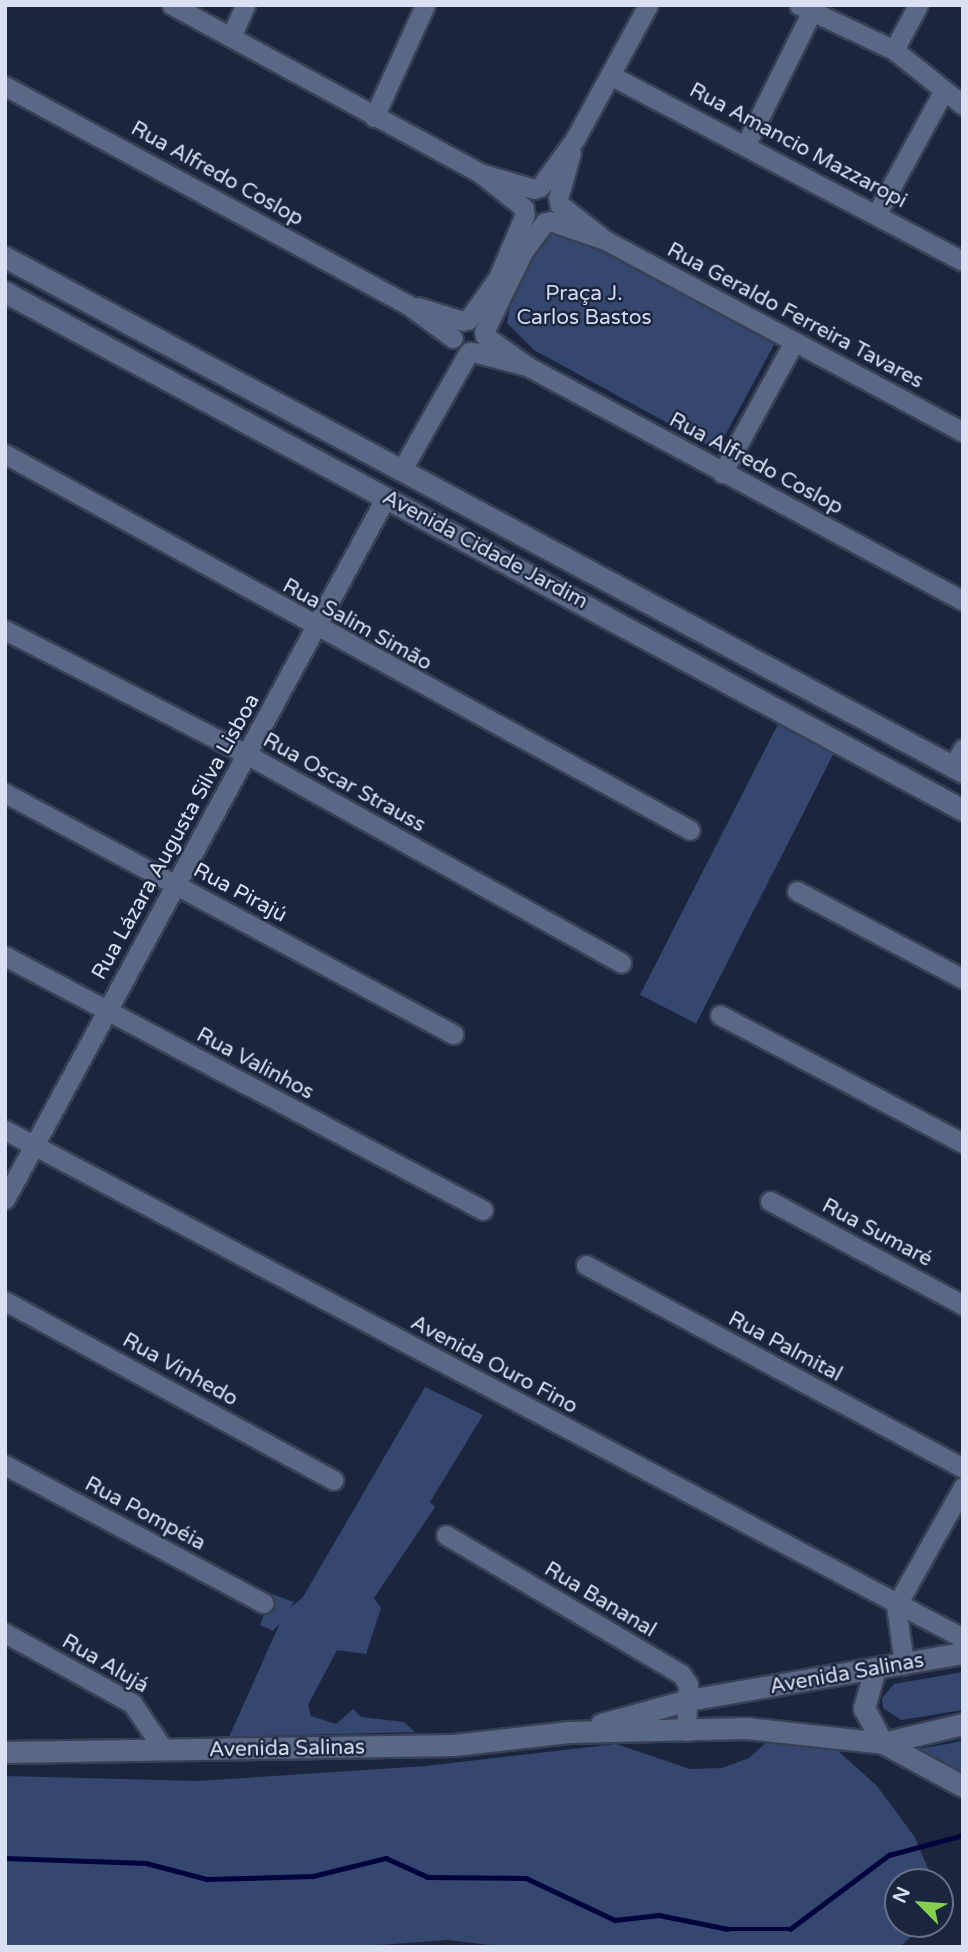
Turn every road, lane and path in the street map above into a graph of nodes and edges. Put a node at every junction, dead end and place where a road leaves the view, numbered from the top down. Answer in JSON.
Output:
{"nodes":[{"id":1,"x":172,"y":5,"type":"edge"},
{"id":2,"x":245,"y":5,"type":"edge"},
{"id":3,"x":425,"y":5,"type":"edge"},
{"id":4,"x":648,"y":5,"type":"edge"},
{"id":5,"x":918,"y":5,"type":"edge"},
{"id":6,"x":806,"y":8,"type":"edge"},
{"id":7,"x":231,"y":37,"type":"junction"},
{"id":8,"x":894,"y":50,"type":"junction"},
{"id":9,"x":610,"y":75,"type":"junction"},
{"id":10,"x":5,"y":86,"type":"edge"},
{"id":11,"x":943,"y":94,"type":"junction"},
{"id":12,"x":963,"y":105,"type":"edge"},
{"id":13,"x":374,"y":117,"type":"junction"},
{"id":14,"x":575,"y":139,"type":"junction"},
{"id":15,"x":746,"y":144,"type":"junction"},
{"id":16,"x":480,"y":173,"type":"junction"},
{"id":17,"x":537,"y":188,"type":"junction"},
{"id":18,"x":524,"y":211,"type":"junction"},
{"id":19,"x":553,"y":211,"type":"junction"},
{"id":20,"x":877,"y":212,"type":"junction"},
{"id":21,"x":5,"y":257,"type":"edge"},
{"id":22,"x":963,"y":261,"type":"edge"},
{"id":23,"x":5,"y":292,"type":"edge"},
{"id":24,"x":469,"y":337,"type":"junction"},
{"id":25,"x":794,"y":342,"type":"junction"},
{"id":26,"x":963,"y":432,"type":"edge"},
{"id":27,"x":5,"y":454,"type":"edge"},
{"id":28,"x":401,"y":471,"type":"junction"},
{"id":29,"x":722,"y":473,"type":"junction"},
{"id":30,"x":386,"y":497,"type":"junction"},
{"id":31,"x":963,"y":601,"type":"edge"},
{"id":32,"x":315,"y":628,"type":"junction"},
{"id":33,"x":5,"y":630,"type":"edge"},
{"id":34,"x":742,"y":653,"type":"junction"},
{"id":35,"x":729,"y":679,"type":"junction"},
{"id":36,"x":248,"y":755,"type":"junction"},
{"id":37,"x":959,"y":762,"type":"edge"},
{"id":38,"x":5,"y":793,"type":"edge"},
{"id":39,"x":963,"y":810,"type":"edge"},
{"id":40,"x":690,"y":830,"type":"dead end"},
{"id":41,"x":176,"y":885,"type":"junction"},
{"id":42,"x":797,"y":891,"type":"dead end"},
{"id":43,"x":5,"y":956,"type":"edge"},
{"id":44,"x":621,"y":963,"type":"dead end"},
{"id":45,"x":963,"y":979,"type":"edge"},
{"id":46,"x":106,"y":1011,"type":"junction"},
{"id":47,"x":720,"y":1014,"type":"dead end"},
{"id":48,"x":453,"y":1034,"type":"dead end"},
{"id":49,"x":5,"y":1130,"type":"edge"},
{"id":50,"x":963,"y":1143,"type":"edge"},
{"id":51,"x":33,"y":1145,"type":"junction"},
{"id":52,"x":5,"y":1199,"type":"edge"},
{"id":53,"x":770,"y":1201,"type":"dead end"},
{"id":54,"x":483,"y":1210,"type":"dead end"},
{"id":55,"x":586,"y":1265,"type":"dead end"},
{"id":56,"x":5,"y":1301,"type":"edge"},
{"id":57,"x":963,"y":1305,"type":"edge"},
{"id":58,"x":5,"y":1465,"type":"edge"},
{"id":59,"x":963,"y":1468,"type":"edge"},
{"id":60,"x":333,"y":1480,"type":"dead end"},
{"id":61,"x":963,"y":1487,"type":"edge"},
{"id":62,"x":446,"y":1535,"type":"dead end"},
{"id":63,"x":263,"y":1603,"type":"dead end"},
{"id":64,"x":896,"y":1606,"type":"junction"},
{"id":65,"x":5,"y":1633,"type":"edge"},
{"id":66,"x":963,"y":1638,"type":"edge"},
{"id":67,"x":963,"y":1653,"type":"edge"},
{"id":68,"x":904,"y":1664,"type":"junction"},
{"id":69,"x":875,"y":1669,"type":"junction"},
{"id":70,"x":688,"y":1700,"type":"junction"},
{"id":71,"x":963,"y":1724,"type":"edge"},
{"id":72,"x":686,"y":1731,"type":"junction"},
{"id":73,"x":568,"y":1732,"type":"junction"},
{"id":74,"x":883,"y":1743,"type":"junction"},
{"id":75,"x":164,"y":1751,"type":"junction"},
{"id":76,"x":5,"y":1752,"type":"edge"},
{"id":77,"x":963,"y":1786,"type":"edge"}],
"edges":[{"from":1,"to":7,"type":"street"},
{"from":2,"to":7,"type":"street"},
{"from":3,"to":13,"type":"street"},
{"from":4,"to":9,"type":"street"},
{"from":5,"to":8,"type":"street"},
{"from":6,"to":8,"type":"street"},
{"from":6,"to":15,"type":"street"},
{"from":7,"to":13,"type":"street"},
{"from":8,"to":11,"type":"street"},
{"from":9,"to":14,"type":"street"},
{"from":9,"to":15,"type":"street","name":"Rua Amancio Mazzaropi"},
{"from":10,"to":24,"type":"street","name":"Rua Alfredo Coslop"},
{"from":11,"to":12,"type":"street"},
{"from":11,"to":20,"type":"street"},
{"from":13,"to":16,"type":"street"},
{"from":14,"to":17,"type":"street"},
{"from":14,"to":19,"type":"street"},
{"from":15,"to":20,"type":"street","name":"Rua Amancio Mazzaropi"},
{"from":16,"to":17,"type":"street"},
{"from":16,"to":18,"type":"street"},
{"from":17,"to":18,"type":"street"},
{"from":17,"to":19,"type":"street"},
{"from":18,"to":19,"type":"street"},
{"from":18,"to":24,"type":"street"},
{"from":19,"to":24,"type":"street"},
{"from":19,"to":25,"type":"street","name":"Rua Geraldo Ferreira Tavares"},
{"from":20,"to":22,"type":"street","name":"Rua Amancio Mazzaropi"},
{"from":21,"to":28,"type":"main road","name":"Avenida Cidade Jardim"},
{"from":23,"to":30,"type":"main road","name":"Avenida Cidade Jardim"},
{"from":24,"to":28,"type":"street"},
{"from":24,"to":29,"type":"street","name":"Rua Alfredo Coslop"},
{"from":25,"to":26,"type":"street","name":"Rua Geraldo Ferreira Tavares"},
{"from":25,"to":29,"type":"street"},
{"from":27,"to":32,"type":"street","name":"Rua Salim Simão"},
{"from":28,"to":34,"type":"main road","name":"Avenida Cidade Jardim"},
{"from":29,"to":31,"type":"street","name":"Rua Alfredo Coslop"},
{"from":30,"to":32,"type":"street","name":"Rua Lázara Augusta Silva Lisboa"},
{"from":30,"to":35,"type":"main road","name":"Avenida Cidade Jardim"},
{"from":32,"to":36,"type":"street","name":"Rua Lázara Augusta Silva Lisboa"},
{"from":32,"to":40,"type":"street","name":"Rua Salim Simão"},
{"from":33,"to":36,"type":"street","name":"Rua Oscar Strauss"},
{"from":34,"to":35,"type":"main road"},
{"from":34,"to":37,"type":"main road","name":"Avenida Cidade Jardim"},
{"from":35,"to":39,"type":"main road","name":"Avenida Cidade Jardim"},
{"from":36,"to":41,"type":"street","name":"Rua Lázara Augusta Silva Lisboa"},
{"from":36,"to":44,"type":"street","name":"Rua Oscar Strauss"},
{"from":38,"to":41,"type":"street","name":"Rua Pirajú"},
{"from":41,"to":46,"type":"street","name":"Rua Lázara Augusta Silva Lisboa"},
{"from":41,"to":48,"type":"street","name":"Rua Pirajú"},
{"from":42,"to":45,"type":"street"},
{"from":43,"to":46,"type":"street","name":"Rua Valinhos"},
{"from":46,"to":51,"type":"street","name":"Rua Lázara Augusta Silva Lisboa"},
{"from":46,"to":54,"type":"street","name":"Rua Valinhos"},
{"from":47,"to":50,"type":"street"},
{"from":49,"to":51,"type":"street","name":"Avenida Ouro Fino"},
{"from":51,"to":52,"type":"street","name":"Rua Lázara Augusta Silva Lisboa"},
{"from":51,"to":64,"type":"street","name":"Avenida Ouro Fino"},
{"from":53,"to":57,"type":"street","name":"Rua Sumaré"},
{"from":55,"to":59,"type":"street","name":"Rua Palmital"},
{"from":56,"to":60,"type":"street","name":"Rua Vinhedo"},
{"from":58,"to":63,"type":"street","name":"Rua Pompéia"},
{"from":61,"to":64,"type":"street"},
{"from":62,"to":70,"type":"street","name":"Rua Bananal"},
{"from":64,"to":66,"type":"street","name":"Avenida Ouro Fino"},
{"from":64,"to":68,"type":"street"},
{"from":65,"to":75,"type":"street","name":"Rua Alujá"},
{"from":67,"to":68,"type":"main road","name":"Avenida Salinas"},
{"from":68,"to":69,"type":"main road","name":"Avenida Salinas"},
{"from":69,"to":70,"type":"main road","name":"Avenida Salinas"},
{"from":69,"to":74,"type":"main road"},
{"from":70,"to":72,"type":"street","name":"Rua Bananal"},
{"from":70,"to":73,"type":"main road","name":"Avenida Salinas"},
{"from":71,"to":74,"type":"main road","name":"Avenida Salinas"},
{"from":72,"to":73,"type":"main road","name":"Avenida Salinas"},
{"from":72,"to":74,"type":"main road","name":"Avenida Salinas"},
{"from":73,"to":75,"type":"main road","name":"Avenida Salinas"},
{"from":74,"to":77,"type":"main road"},
{"from":75,"to":76,"type":"main road","name":"Avenida Salinas"}]}
